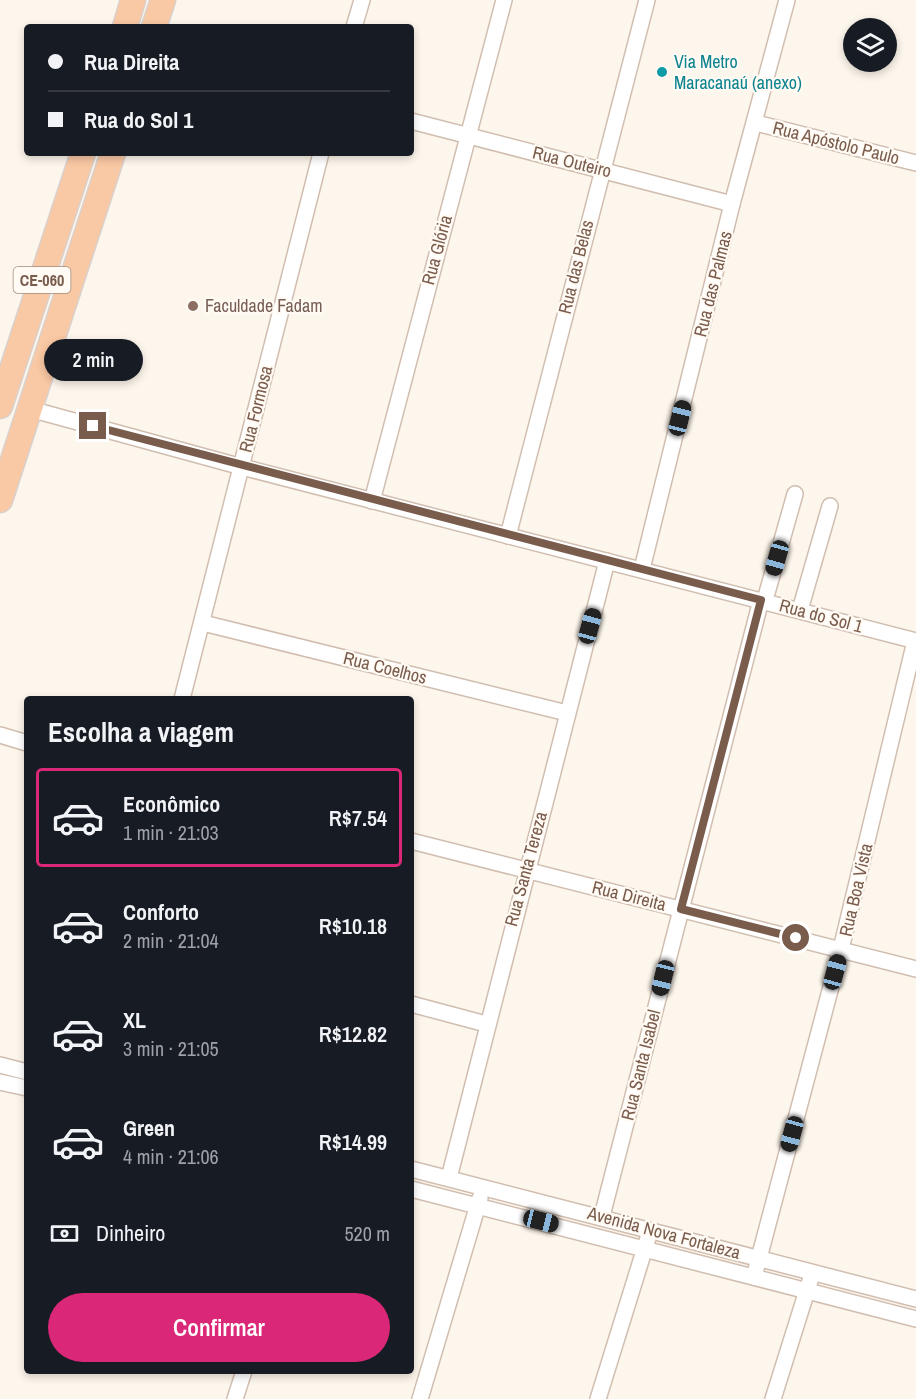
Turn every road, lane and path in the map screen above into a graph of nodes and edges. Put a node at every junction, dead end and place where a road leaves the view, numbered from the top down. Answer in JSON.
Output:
{"nodes":[{"id":1,"x":133,"y":0,"type":"edge"},
{"id":2,"x":163,"y":0,"type":"edge"},
{"id":3,"x":362,"y":0,"type":"edge"},
{"id":4,"x":504,"y":0,"type":"edge"},
{"id":5,"x":646,"y":0,"type":"edge"},
{"id":6,"x":787,"y":0,"type":"edge"},
{"id":7,"x":126,"y":24,"type":"edge"},
{"id":8,"x":155,"y":24,"type":"edge"},
{"id":9,"x":355,"y":24,"type":"edge"},
{"id":10,"x":414,"y":122,"type":"edge"},
{"id":11,"x":756,"y":123,"type":"junction"},
{"id":12,"x":467,"y":137,"type":"junction"},
{"id":13,"x":82,"y":156,"type":"edge"},
{"id":14,"x":112,"y":156,"type":"edge"},
{"id":15,"x":320,"y":156,"type":"edge"},
{"id":16,"x":916,"y":164,"type":"edge"},
{"id":17,"x":601,"y":169,"type":"junction"},
{"id":18,"x":732,"y":204,"type":"junction"},
{"id":19,"x":0,"y":406,"type":"edge"},
{"id":20,"x":30,"y":409,"type":"junction"},
{"id":21,"x":242,"y":467,"type":"junction"},
{"id":22,"x":795,"y":494,"type":"dead end"},
{"id":23,"x":0,"y":500,"type":"edge"},
{"id":24,"x":372,"y":501,"type":"junction"},
{"id":25,"x":830,"y":506,"type":"dead end"},
{"id":26,"x":508,"y":536,"type":"junction"},
{"id":27,"x":607,"y":561,"type":"junction"},
{"id":28,"x":642,"y":569,"type":"junction"},
{"id":29,"x":763,"y":600,"type":"junction"},
{"id":30,"x":800,"y":610,"type":"junction"},
{"id":31,"x":203,"y":623,"type":"junction"},
{"id":32,"x":916,"y":641,"type":"edge"},
{"id":33,"x":183,"y":696,"type":"edge"},
{"id":34,"x":567,"y":714,"type":"junction"},
{"id":35,"x":0,"y":735,"type":"edge"},
{"id":36,"x":24,"y":741,"type":"edge"},
{"id":37,"x":414,"y":842,"type":"edge"},
{"id":38,"x":526,"y":870,"type":"junction"},
{"id":39,"x":681,"y":909,"type":"junction"},
{"id":40,"x":841,"y":949,"type":"junction"},
{"id":41,"x":916,"y":969,"type":"edge"},
{"id":42,"x":414,"y":1005,"type":"edge"},
{"id":43,"x":486,"y":1024,"type":"junction"},
{"id":44,"x":0,"y":1065,"type":"edge"},
{"id":45,"x":24,"y":1071,"type":"edge"},
{"id":46,"x":0,"y":1082,"type":"edge"},
{"id":47,"x":24,"y":1087,"type":"edge"},
{"id":48,"x":414,"y":1170,"type":"edge"},
{"id":49,"x":449,"y":1178,"type":"junction"},
{"id":50,"x":484,"y":1186,"type":"junction"},
{"id":51,"x":414,"y":1190,"type":"edge"},
{"id":52,"x":478,"y":1205,"type":"junction"},
{"id":53,"x":602,"y":1216,"type":"junction"},
{"id":54,"x":651,"y":1229,"type":"junction"},
{"id":55,"x":645,"y":1248,"type":"junction"},
{"id":56,"x":759,"y":1258,"type":"junction"},
{"id":57,"x":813,"y":1272,"type":"junction"},
{"id":58,"x":754,"y":1277,"type":"junction"},
{"id":59,"x":807,"y":1291,"type":"junction"},
{"id":60,"x":916,"y":1299,"type":"edge"},
{"id":61,"x":916,"y":1319,"type":"edge"},
{"id":62,"x":243,"y":1374,"type":"edge"},
{"id":63,"x":235,"y":1399,"type":"edge"},
{"id":64,"x":420,"y":1399,"type":"edge"},
{"id":65,"x":598,"y":1399,"type":"edge"},
{"id":66,"x":773,"y":1399,"type":"edge"}],
"edges":[{"from":1,"to":7,"type":"highway"},
{"from":2,"to":8,"type":"highway"},
{"from":3,"to":9,"type":"street"},
{"from":4,"to":12,"type":"street","name":"Rua Glória"},
{"from":5,"to":17,"type":"street","name":"Rua das Belas"},
{"from":6,"to":11,"type":"street","name":"Rua das Palmas"},
{"from":10,"to":12,"type":"street","name":"Rua Outeiro"},
{"from":11,"to":16,"type":"street","name":"Rua Apóstolo Paulo"},
{"from":11,"to":18,"type":"street","name":"Rua das Palmas"},
{"from":12,"to":17,"type":"street","name":"Rua Outeiro"},
{"from":12,"to":24,"type":"street","name":"Rua Glória"},
{"from":13,"to":19,"type":"highway","number":"CE-060"},
{"from":14,"to":20,"type":"highway","number":"CE-060"},
{"from":15,"to":21,"type":"street","name":"Rua Formosa"},
{"from":17,"to":18,"type":"street","name":"Rua Outeiro"},
{"from":17,"to":26,"type":"street","name":"Rua das Belas"},
{"from":18,"to":28,"type":"street","name":"Rua das Palmas"},
{"from":20,"to":21,"type":"street","name":"Rua do Sol 1"},
{"from":20,"to":23,"type":"highway","number":"CE-060"},
{"from":21,"to":24,"type":"street","name":"Rua do Sol 1"},
{"from":21,"to":31,"type":"street","name":"Rua Formosa"},
{"from":22,"to":29,"type":"street","name":"Rua Santa Isabel"},
{"from":24,"to":26,"type":"street","name":"Rua do Sol 1"},
{"from":25,"to":30,"type":"street"},
{"from":26,"to":27,"type":"street","name":"Rua do Sol 1"},
{"from":27,"to":28,"type":"street","name":"Rua do Sol 1"},
{"from":27,"to":34,"type":"street","name":"Rua Santa Tereza"},
{"from":28,"to":29,"type":"street","name":"Rua do Sol 1"},
{"from":29,"to":30,"type":"street","name":"Rua do Sol 1"},
{"from":29,"to":39,"type":"street","name":"Rua Santa Isabel"},
{"from":30,"to":32,"type":"street","name":"Rua do Sol 1"},
{"from":31,"to":33,"type":"street","name":"Rua Formosa"},
{"from":31,"to":34,"type":"street","name":"Rua Coelhos"},
{"from":32,"to":40,"type":"street","name":"Rua Boa Vista"},
{"from":34,"to":38,"type":"street","name":"Rua Santa Tereza"},
{"from":35,"to":36,"type":"street"},
{"from":37,"to":38,"type":"street","name":"Rua Direita"},
{"from":38,"to":39,"type":"street","name":"Rua Direita"},
{"from":38,"to":43,"type":"street","name":"Rua Santa Tereza"},
{"from":39,"to":40,"type":"street","name":"Rua Direita"},
{"from":39,"to":53,"type":"street","name":"Rua Santa Isabel"},
{"from":40,"to":41,"type":"street","name":"Rua Direita"},
{"from":40,"to":56,"type":"street","name":"Rua Boa Vista"},
{"from":42,"to":43,"type":"street"},
{"from":43,"to":49,"type":"street","name":"Rua Santa Tereza"},
{"from":44,"to":45,"type":"street"},
{"from":46,"to":47,"type":"street"},
{"from":48,"to":49,"type":"street","name":"Avenida Nova Fortaleza"},
{"from":49,"to":50,"type":"street","name":"Avenida Nova Fortaleza"},
{"from":50,"to":52,"type":"street"},
{"from":50,"to":53,"type":"street","name":"Avenida Nova Fortaleza"},
{"from":51,"to":52,"type":"street","name":"Avenida Nova Fortaleza"},
{"from":52,"to":55,"type":"street","name":"Avenida Nova Fortaleza"},
{"from":52,"to":64,"type":"street"},
{"from":53,"to":54,"type":"street","name":"Avenida Nova Fortaleza"},
{"from":54,"to":55,"type":"street"},
{"from":54,"to":56,"type":"street","name":"Avenida Nova Fortaleza"},
{"from":55,"to":58,"type":"street","name":"Avenida Nova Fortaleza"},
{"from":55,"to":65,"type":"street"},
{"from":56,"to":57,"type":"street","name":"Avenida Nova Fortaleza"},
{"from":56,"to":58,"type":"street","name":"Rua Boa Vista"},
{"from":57,"to":59,"type":"street"},
{"from":57,"to":60,"type":"street","name":"Avenida Nova Fortaleza"},
{"from":58,"to":59,"type":"street","name":"Avenida Nova Fortaleza"},
{"from":59,"to":61,"type":"street","name":"Avenida Nova Fortaleza"},
{"from":59,"to":66,"type":"street"},
{"from":62,"to":63,"type":"street"}]}
